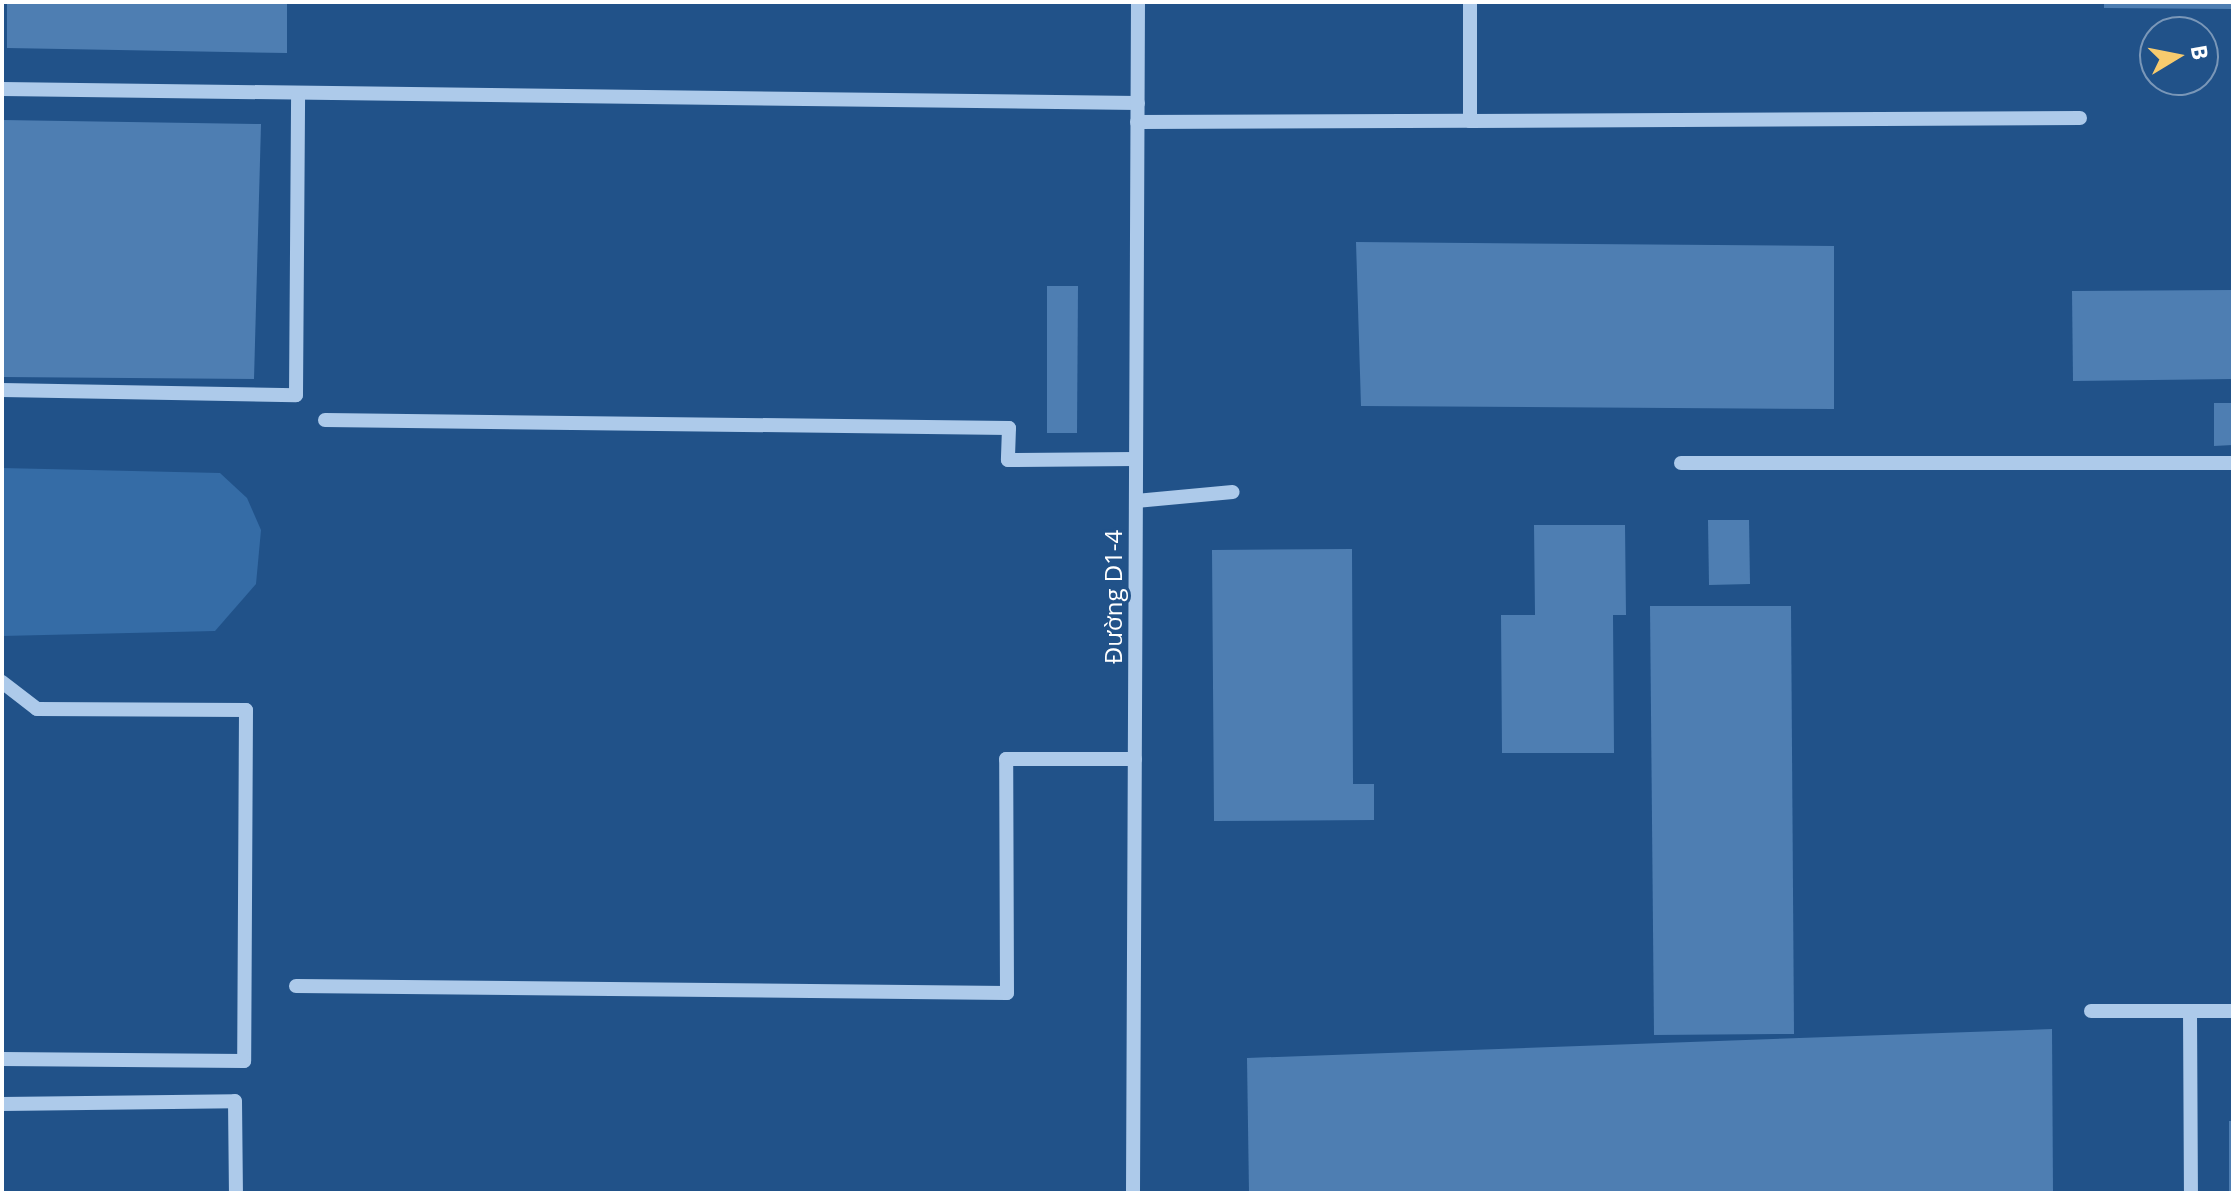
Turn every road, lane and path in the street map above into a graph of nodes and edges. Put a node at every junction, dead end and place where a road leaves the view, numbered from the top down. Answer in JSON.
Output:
{"nodes":[{"id":1,"x":1138,"y":2,"type":"edge"},
{"id":2,"x":1470,"y":2,"type":"edge"},
{"id":3,"x":2,"y":89,"type":"edge"},
{"id":4,"x":298,"y":95,"type":"junction"},
{"id":5,"x":1138,"y":103,"type":"junction"},
{"id":6,"x":2080,"y":118,"type":"dead end"},
{"id":7,"x":1470,"y":121,"type":"junction"},
{"id":8,"x":1137,"y":122,"type":"junction"},
{"id":9,"x":2,"y":390,"type":"edge"},
{"id":10,"x":325,"y":420,"type":"dead end"},
{"id":11,"x":1136,"y":459,"type":"junction"},
{"id":12,"x":1681,"y":463,"type":"dead end"},
{"id":13,"x":2233,"y":463,"type":"edge"},
{"id":14,"x":1233,"y":492,"type":"dead end"},
{"id":15,"x":1136,"y":501,"type":"junction"},
{"id":16,"x":2,"y":682,"type":"edge"},
{"id":17,"x":1135,"y":759,"type":"junction"},
{"id":18,"x":296,"y":986,"type":"dead end"},
{"id":19,"x":2091,"y":1011,"type":"dead end"},
{"id":20,"x":2190,"y":1011,"type":"junction"},
{"id":21,"x":2233,"y":1011,"type":"edge"},
{"id":22,"x":2,"y":1059,"type":"edge"},
{"id":23,"x":2,"y":1104,"type":"edge"},
{"id":24,"x":236,"y":1193,"type":"edge"},
{"id":25,"x":1133,"y":1193,"type":"edge"},
{"id":26,"x":2191,"y":1193,"type":"edge"}],
"edges":[{"from":1,"to":5,"type":"street","name":"Đường D1-4"},
{"from":2,"to":7,"type":"street"},
{"from":3,"to":4,"type":"street"},
{"from":4,"to":5,"type":"street"},
{"from":4,"to":9,"type":"street"},
{"from":5,"to":8,"type":"street","name":"Đường D1-4"},
{"from":6,"to":7,"type":"street"},
{"from":7,"to":8,"type":"street"},
{"from":8,"to":11,"type":"street","name":"Đường D1-4"},
{"from":10,"to":11,"type":"street"},
{"from":11,"to":15,"type":"street","name":"Đường D1-4"},
{"from":12,"to":13,"type":"street"},
{"from":14,"to":15,"type":"street"},
{"from":15,"to":17,"type":"street","name":"Đường D1-4"},
{"from":16,"to":22,"type":"street"},
{"from":17,"to":18,"type":"street"},
{"from":17,"to":25,"type":"street","name":"Đường D1-4"},
{"from":19,"to":20,"type":"street"},
{"from":20,"to":21,"type":"street"},
{"from":20,"to":26,"type":"street"},
{"from":23,"to":24,"type":"street"}]}
